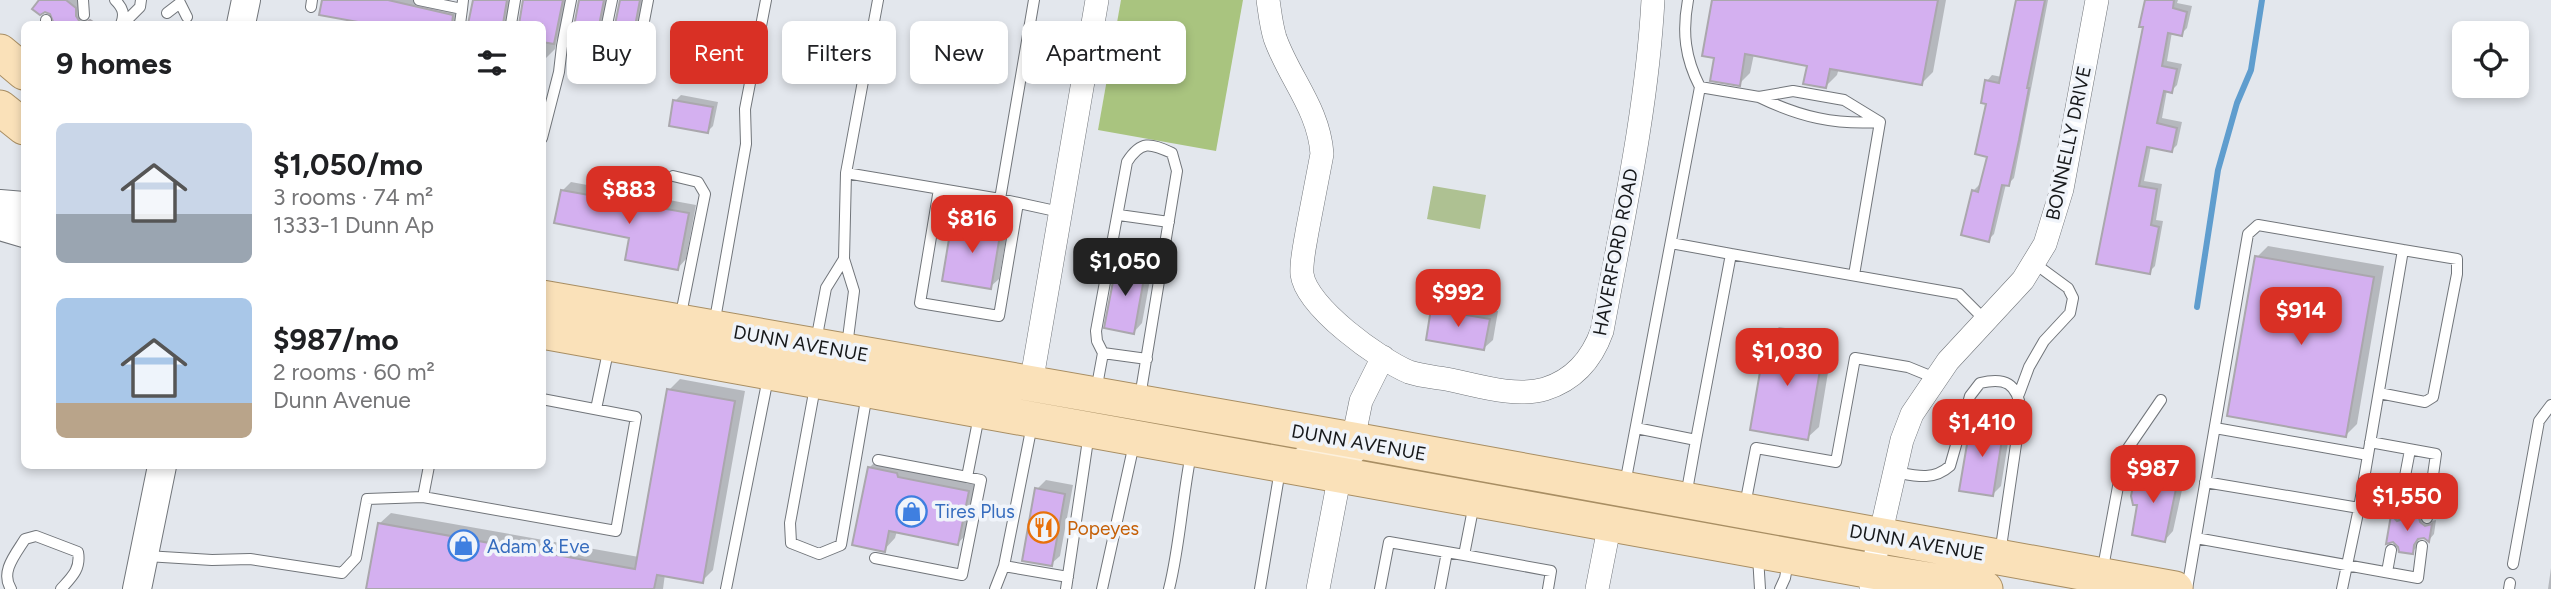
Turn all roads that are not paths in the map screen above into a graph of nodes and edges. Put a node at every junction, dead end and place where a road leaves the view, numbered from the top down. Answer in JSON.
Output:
{"nodes":[{"id":1,"x":115,"y":0,"type":"edge"},
{"id":2,"x":141,"y":0,"type":"edge"},
{"id":3,"x":246,"y":0,"type":"edge"},
{"id":4,"x":419,"y":0,"type":"edge"},
{"id":5,"x":515,"y":0,"type":"edge"},
{"id":6,"x":571,"y":0,"type":"edge"},
{"id":7,"x":612,"y":0,"type":"edge"},
{"id":8,"x":648,"y":0,"type":"edge"},
{"id":9,"x":766,"y":0,"type":"edge"},
{"id":10,"x":878,"y":0,"type":"edge"},
{"id":11,"x":1034,"y":0,"type":"edge"},
{"id":12,"x":1097,"y":0,"type":"edge"},
{"id":13,"x":1268,"y":0,"type":"edge"},
{"id":14,"x":1653,"y":0,"type":"edge"},
{"id":15,"x":1688,"y":0,"type":"edge"},
{"id":16,"x":2096,"y":0,"type":"edge"},
{"id":17,"x":79,"y":2,"type":"edge"},
{"id":18,"x":179,"y":2,"type":"edge"},
{"id":19,"x":463,"y":4,"type":"edge"},
{"id":20,"x":84,"y":15,"type":"dead end"},
{"id":21,"x":172,"y":19,"type":"edge"},
{"id":22,"x":123,"y":21,"type":"edge"},
{"id":23,"x":125,"y":21,"type":"edge"},
{"id":24,"x":242,"y":21,"type":"edge"},
{"id":25,"x":512,"y":21,"type":"edge"},
{"id":26,"x":0,"y":52,"type":"edge"},
{"id":27,"x":21,"y":70,"type":"edge"},
{"id":28,"x":1700,"y":87,"type":"junction"},
{"id":29,"x":1759,"y":97,"type":"junction"},
{"id":30,"x":0,"y":108,"type":"edge"},
{"id":31,"x":546,"y":122,"type":"edge"},
{"id":32,"x":1880,"y":122,"type":"junction"},
{"id":33,"x":21,"y":125,"type":"edge"},
{"id":34,"x":846,"y":173,"type":"junction"},
{"id":35,"x":673,"y":176,"type":"dead end"},
{"id":36,"x":939,"y":189,"type":"junction"},
{"id":37,"x":1000,"y":199,"type":"junction"},
{"id":38,"x":1018,"y":203,"type":"junction"},
{"id":39,"x":0,"y":204,"type":"edge"},
{"id":40,"x":21,"y":205,"type":"edge"},
{"id":41,"x":1060,"y":212,"type":"junction"},
{"id":42,"x":1119,"y":215,"type":"junction"},
{"id":43,"x":1168,"y":222,"type":"junction"},
{"id":44,"x":0,"y":226,"type":"edge"},
{"id":45,"x":21,"y":232,"type":"edge"},
{"id":46,"x":1671,"y":243,"type":"junction"},
{"id":47,"x":2403,"y":250,"type":"junction"},
{"id":48,"x":1731,"y":254,"type":"junction"},
{"id":49,"x":844,"y":259,"type":"junction"},
{"id":50,"x":2034,"y":263,"type":"junction"},
{"id":51,"x":1853,"y":275,"type":"junction"},
{"id":52,"x":546,"y":299,"type":"edge"},
{"id":53,"x":1984,"y":319,"type":"junction"},
{"id":54,"x":697,"y":325,"type":"junction"},
{"id":55,"x":546,"y":332,"type":"edge"},
{"id":56,"x":610,"y":343,"type":"junction"},
{"id":57,"x":831,"y":349,"type":"junction"},
{"id":58,"x":1102,"y":353,"type":"junction"},
{"id":59,"x":1382,"y":357,"type":"junction"},
{"id":60,"x":1147,"y":359,"type":"junction"},
{"id":61,"x":770,"y":372,"type":"junction"},
{"id":62,"x":1935,"y":378,"type":"junction"},
{"id":63,"x":816,"y":380,"type":"junction"},
{"id":64,"x":1031,"y":383,"type":"junction"},
{"id":65,"x":869,"y":390,"type":"junction"},
{"id":66,"x":2379,"y":393,"type":"junction"},
{"id":67,"x":2019,"y":394,"type":"junction"},
{"id":68,"x":1095,"y":396,"type":"junction"},
{"id":69,"x":546,"y":400,"type":"edge"},
{"id":70,"x":2161,"y":400,"type":"dead end"},
{"id":71,"x":1139,"y":404,"type":"junction"},
{"id":72,"x":2551,"y":405,"type":"edge"},
{"id":73,"x":968,"y":408,"type":"junction"},
{"id":74,"x":596,"y":409,"type":"junction"},
{"id":75,"x":1034,"y":419,"type":"junction"},
{"id":76,"x":1636,"y":428,"type":"junction"},
{"id":77,"x":2214,"y":428,"type":"junction"},
{"id":78,"x":1090,"y":429,"type":"junction"},
{"id":79,"x":1135,"y":438,"type":"junction"},
{"id":80,"x":1353,"y":440,"type":"junction"},
{"id":81,"x":1696,"y":440,"type":"junction"},
{"id":82,"x":2370,"y":442,"type":"junction"},
{"id":83,"x":1192,"y":448,"type":"junction"},
{"id":84,"x":2410,"y":450,"type":"junction"},
{"id":85,"x":1411,"y":451,"type":"junction"},
{"id":86,"x":2368,"y":455,"type":"junction"},
{"id":87,"x":877,"y":460,"type":"dead end"},
{"id":88,"x":1290,"y":465,"type":"junction"},
{"id":89,"x":161,"y":469,"type":"edge"},
{"id":90,"x":428,"y":469,"type":"edge"},
{"id":91,"x":1895,"y":472,"type":"junction"},
{"id":92,"x":1340,"y":474,"type":"junction"},
{"id":93,"x":967,"y":477,"type":"junction"},
{"id":94,"x":2205,"y":482,"type":"junction"},
{"id":95,"x":1624,"y":490,"type":"junction"},
{"id":96,"x":423,"y":497,"type":"junction"},
{"id":97,"x":1475,"y":499,"type":"junction"},
{"id":98,"x":1686,"y":501,"type":"junction"},
{"id":99,"x":2359,"y":508,"type":"junction"},
{"id":100,"x":1744,"y":511,"type":"junction"},
{"id":101,"x":2398,"y":513,"type":"dead end"},
{"id":102,"x":2427,"y":518,"type":"dead end"},
{"id":103,"x":1610,"y":523,"type":"junction"},
{"id":104,"x":1881,"y":535,"type":"junction"},
{"id":105,"x":2196,"y":538,"type":"junction"},
{"id":106,"x":2422,"y":546,"type":"dead end"},
{"id":107,"x":2391,"y":550,"type":"dead end"},
{"id":108,"x":1447,"y":552,"type":"junction"},
{"id":109,"x":1774,"y":552,"type":"junction"},
{"id":110,"x":1464,"y":555,"type":"junction"},
{"id":111,"x":144,"y":556,"type":"junction"},
{"id":112,"x":1999,"y":557,"type":"junction"},
{"id":113,"x":875,"y":558,"type":"dead end"},
{"id":114,"x":2514,"y":564,"type":"dead end"},
{"id":115,"x":2347,"y":565,"type":"junction"},
{"id":116,"x":1004,"y":566,"type":"junction"},
{"id":117,"x":2387,"y":572,"type":"junction"},
{"id":118,"x":2101,"y":576,"type":"junction"},
{"id":119,"x":1068,"y":577,"type":"junction"},
{"id":120,"x":1871,"y":580,"type":"edge"},
{"id":121,"x":11,"y":589,"type":"edge"},
{"id":122,"x":61,"y":589,"type":"edge"},
{"id":123,"x":137,"y":589,"type":"edge"},
{"id":124,"x":726,"y":589,"type":"edge"},
{"id":125,"x":995,"y":589,"type":"edge"},
{"id":126,"x":1066,"y":589,"type":"edge"},
{"id":127,"x":1102,"y":589,"type":"edge"},
{"id":128,"x":1169,"y":589,"type":"edge"},
{"id":129,"x":1260,"y":589,"type":"edge"},
{"id":130,"x":1318,"y":589,"type":"edge"},
{"id":131,"x":1380,"y":589,"type":"edge"},
{"id":132,"x":1440,"y":589,"type":"edge"},
{"id":133,"x":1548,"y":589,"type":"edge"},
{"id":134,"x":1597,"y":589,"type":"edge"},
{"id":135,"x":1760,"y":589,"type":"edge"},
{"id":136,"x":1780,"y":589,"type":"edge"},
{"id":137,"x":1985,"y":589,"type":"edge"},
{"id":138,"x":2175,"y":589,"type":"edge"},
{"id":139,"x":2187,"y":589,"type":"edge"},
{"id":140,"x":2342,"y":589,"type":"edge"}],
"edges":[{"from":1,"to":22,"type":"lane"},
{"from":2,"to":23,"type":"lane"},
{"from":3,"to":24,"type":"street"},
{"from":4,"to":19,"type":"lane"},
{"from":5,"to":25,"type":"lane"},
{"from":6,"to":31,"type":"lane"},
{"from":7,"to":8,"type":"lane"},
{"from":9,"to":54,"type":"lane"},
{"from":10,"to":34,"type":"lane"},
{"from":11,"to":37,"type":"lane"},
{"from":12,"to":41,"type":"street"},
{"from":13,"to":59,"type":"street","name":"HAVERFORD ROAD"},
{"from":14,"to":59,"type":"street","name":"HAVERFORD ROAD"},
{"from":15,"to":28,"type":"lane"},
{"from":16,"to":50,"type":"street","name":"BONNELLY DRIVE"},
{"from":17,"to":20,"type":"lane"},
{"from":18,"to":21,"type":"lane"},
{"from":26,"to":27,"type":"main road"},
{"from":28,"to":29,"type":"lane"},
{"from":28,"to":46,"type":"lane"},
{"from":29,"to":32,"type":"lane"},
{"from":29,"to":32,"type":"lane"},
{"from":30,"to":33,"type":"main road"},
{"from":32,"to":51,"type":"lane"},
{"from":34,"to":36,"type":"lane"},
{"from":34,"to":49,"type":"lane"},
{"from":35,"to":54,"type":"lane"},
{"from":36,"to":37,"type":"lane"},
{"from":36,"to":38,"type":"lane"},
{"from":37,"to":38,"type":"lane"},
{"from":38,"to":41,"type":"lane"},
{"from":39,"to":40,"type":"street"},
{"from":41,"to":64,"type":"street"},
{"from":42,"to":43,"type":"lane"},
{"from":42,"to":43,"type":"lane"},
{"from":42,"to":58,"type":"lane"},
{"from":43,"to":60,"type":"lane"},
{"from":44,"to":45,"type":"street"},
{"from":46,"to":48,"type":"lane"},
{"from":46,"to":76,"type":"lane"},
{"from":47,"to":66,"type":"lane"},
{"from":47,"to":66,"type":"lane"},
{"from":47,"to":77,"type":"lane"},
{"from":48,"to":51,"type":"lane"},
{"from":48,"to":81,"type":"lane"},
{"from":49,"to":57,"type":"lane"},
{"from":49,"to":57,"type":"lane"},
{"from":50,"to":53,"type":"street","name":"BONNELLY DRIVE"},
{"from":50,"to":67,"type":"lane"},
{"from":51,"to":53,"type":"lane"},
{"from":52,"to":54,"type":"main road","name":"DUNN AVENUE"},
{"from":53,"to":62,"type":"street","name":"BONNELLY DRIVE"},
{"from":54,"to":56,"type":"main road"},
{"from":54,"to":57,"type":"main road","name":"DUNN AVENUE"},
{"from":55,"to":56,"type":"main road","name":"DUNN AVENUE"},
{"from":56,"to":61,"type":"main road","name":"DUNN AVENUE"},
{"from":56,"to":74,"type":"lane"},
{"from":57,"to":64,"type":"main road","name":"DUNN AVENUE"},
{"from":58,"to":60,"type":"lane"},
{"from":58,"to":68,"type":"lane"},
{"from":59,"to":80,"type":"street"},
{"from":60,"to":71,"type":"lane"},
{"from":61,"to":63,"type":"main road","name":"DUNN AVENUE"},
{"from":61,"to":124,"type":"lane"},
{"from":62,"to":91,"type":"street","name":"BONNELLY DRIVE"},
{"from":62,"to":100,"type":"lane"},
{"from":63,"to":65,"type":"main road","name":"DUNN AVENUE"},
{"from":63,"to":65,"type":"lane"},
{"from":64,"to":68,"type":"main road","name":"DUNN AVENUE"},
{"from":64,"to":73,"type":"main road"},
{"from":65,"to":73,"type":"main road","name":"DUNN AVENUE"},
{"from":66,"to":82,"type":"lane"},
{"from":67,"to":91,"type":"lane"},
{"from":67,"to":112,"type":"lane"},
{"from":68,"to":71,"type":"main road","name":"DUNN AVENUE"},
{"from":69,"to":74,"type":"lane"},
{"from":70,"to":118,"type":"lane"},
{"from":71,"to":80,"type":"main road","name":"DUNN AVENUE"},
{"from":72,"to":114,"type":"lane"},
{"from":73,"to":75,"type":"main road","name":"DUNN AVENUE"},
{"from":73,"to":93,"type":"lane"},
{"from":74,"to":96,"type":"lane"},
{"from":75,"to":78,"type":"main road","name":"DUNN AVENUE"},
{"from":75,"to":116,"type":"lane"},
{"from":76,"to":81,"type":"lane"},
{"from":76,"to":95,"type":"lane"},
{"from":77,"to":86,"type":"lane"},
{"from":77,"to":94,"type":"lane"},
{"from":78,"to":79,"type":"main road","name":"DUNN AVENUE"},
{"from":78,"to":119,"type":"lane"},
{"from":79,"to":83,"type":"main road","name":"DUNN AVENUE"},
{"from":79,"to":127,"type":"lane"},
{"from":80,"to":85,"type":"main road","name":"DUNN AVENUE"},
{"from":80,"to":88,"type":"main road"},
{"from":81,"to":98,"type":"lane"},
{"from":82,"to":84,"type":"lane"},
{"from":82,"to":86,"type":"lane"},
{"from":83,"to":88,"type":"main road","name":"DUNN AVENUE"},
{"from":83,"to":128,"type":"lane"},
{"from":84,"to":101,"type":"lane"},
{"from":84,"to":102,"type":"lane"},
{"from":85,"to":92,"type":"main road"},
{"from":85,"to":95,"type":"main road","name":"DUNN AVENUE"},
{"from":86,"to":99,"type":"lane"},
{"from":87,"to":93,"type":"lane"},
{"from":88,"to":92,"type":"main road","name":"DUNN AVENUE"},
{"from":88,"to":129,"type":"lane"},
{"from":89,"to":111,"type":"street"},
{"from":90,"to":96,"type":"lane"},
{"from":91,"to":104,"type":"street","name":"BONNELLY DRIVE"},
{"from":92,"to":97,"type":"main road","name":"DUNN AVENUE"},
{"from":92,"to":130,"type":"street"},
{"from":93,"to":113,"type":"lane"},
{"from":94,"to":99,"type":"lane"},
{"from":94,"to":105,"type":"lane"},
{"from":95,"to":98,"type":"main road","name":"DUNN AVENUE"},
{"from":96,"to":111,"type":"lane"},
{"from":97,"to":103,"type":"main road","name":"DUNN AVENUE"},
{"from":97,"to":110,"type":"lane"},
{"from":98,"to":100,"type":"main road","name":"DUNN AVENUE"},
{"from":99,"to":115,"type":"lane"},
{"from":100,"to":104,"type":"main road","name":"DUNN AVENUE"},
{"from":103,"to":109,"type":"main road","name":"DUNN AVENUE"},
{"from":103,"to":134,"type":"street"},
{"from":104,"to":112,"type":"main road","name":"DUNN AVENUE"},
{"from":104,"to":120,"type":"street","name":"BONNELLY DRIVE"},
{"from":105,"to":115,"type":"lane"},
{"from":105,"to":139,"type":"lane"},
{"from":106,"to":117,"type":"lane"},
{"from":107,"to":117,"type":"lane"},
{"from":108,"to":110,"type":"lane"},
{"from":108,"to":131,"type":"lane"},
{"from":108,"to":132,"type":"lane"},
{"from":109,"to":120,"type":"main road","name":"DUNN AVENUE"},
{"from":109,"to":135,"type":"lane"},
{"from":109,"to":136,"type":"lane"},
{"from":110,"to":133,"type":"lane"},
{"from":111,"to":123,"type":"street"},
{"from":112,"to":118,"type":"main road","name":"DUNN AVENUE"},
{"from":115,"to":117,"type":"lane"},
{"from":115,"to":140,"type":"lane"},
{"from":116,"to":119,"type":"lane"},
{"from":116,"to":125,"type":"lane"},
{"from":118,"to":138,"type":"main road","name":"DUNN AVENUE"},
{"from":119,"to":126,"type":"lane"},
{"from":120,"to":137,"type":"main road","name":"DUNN AVENUE"},
{"from":121,"to":122,"type":"lane"}]}
